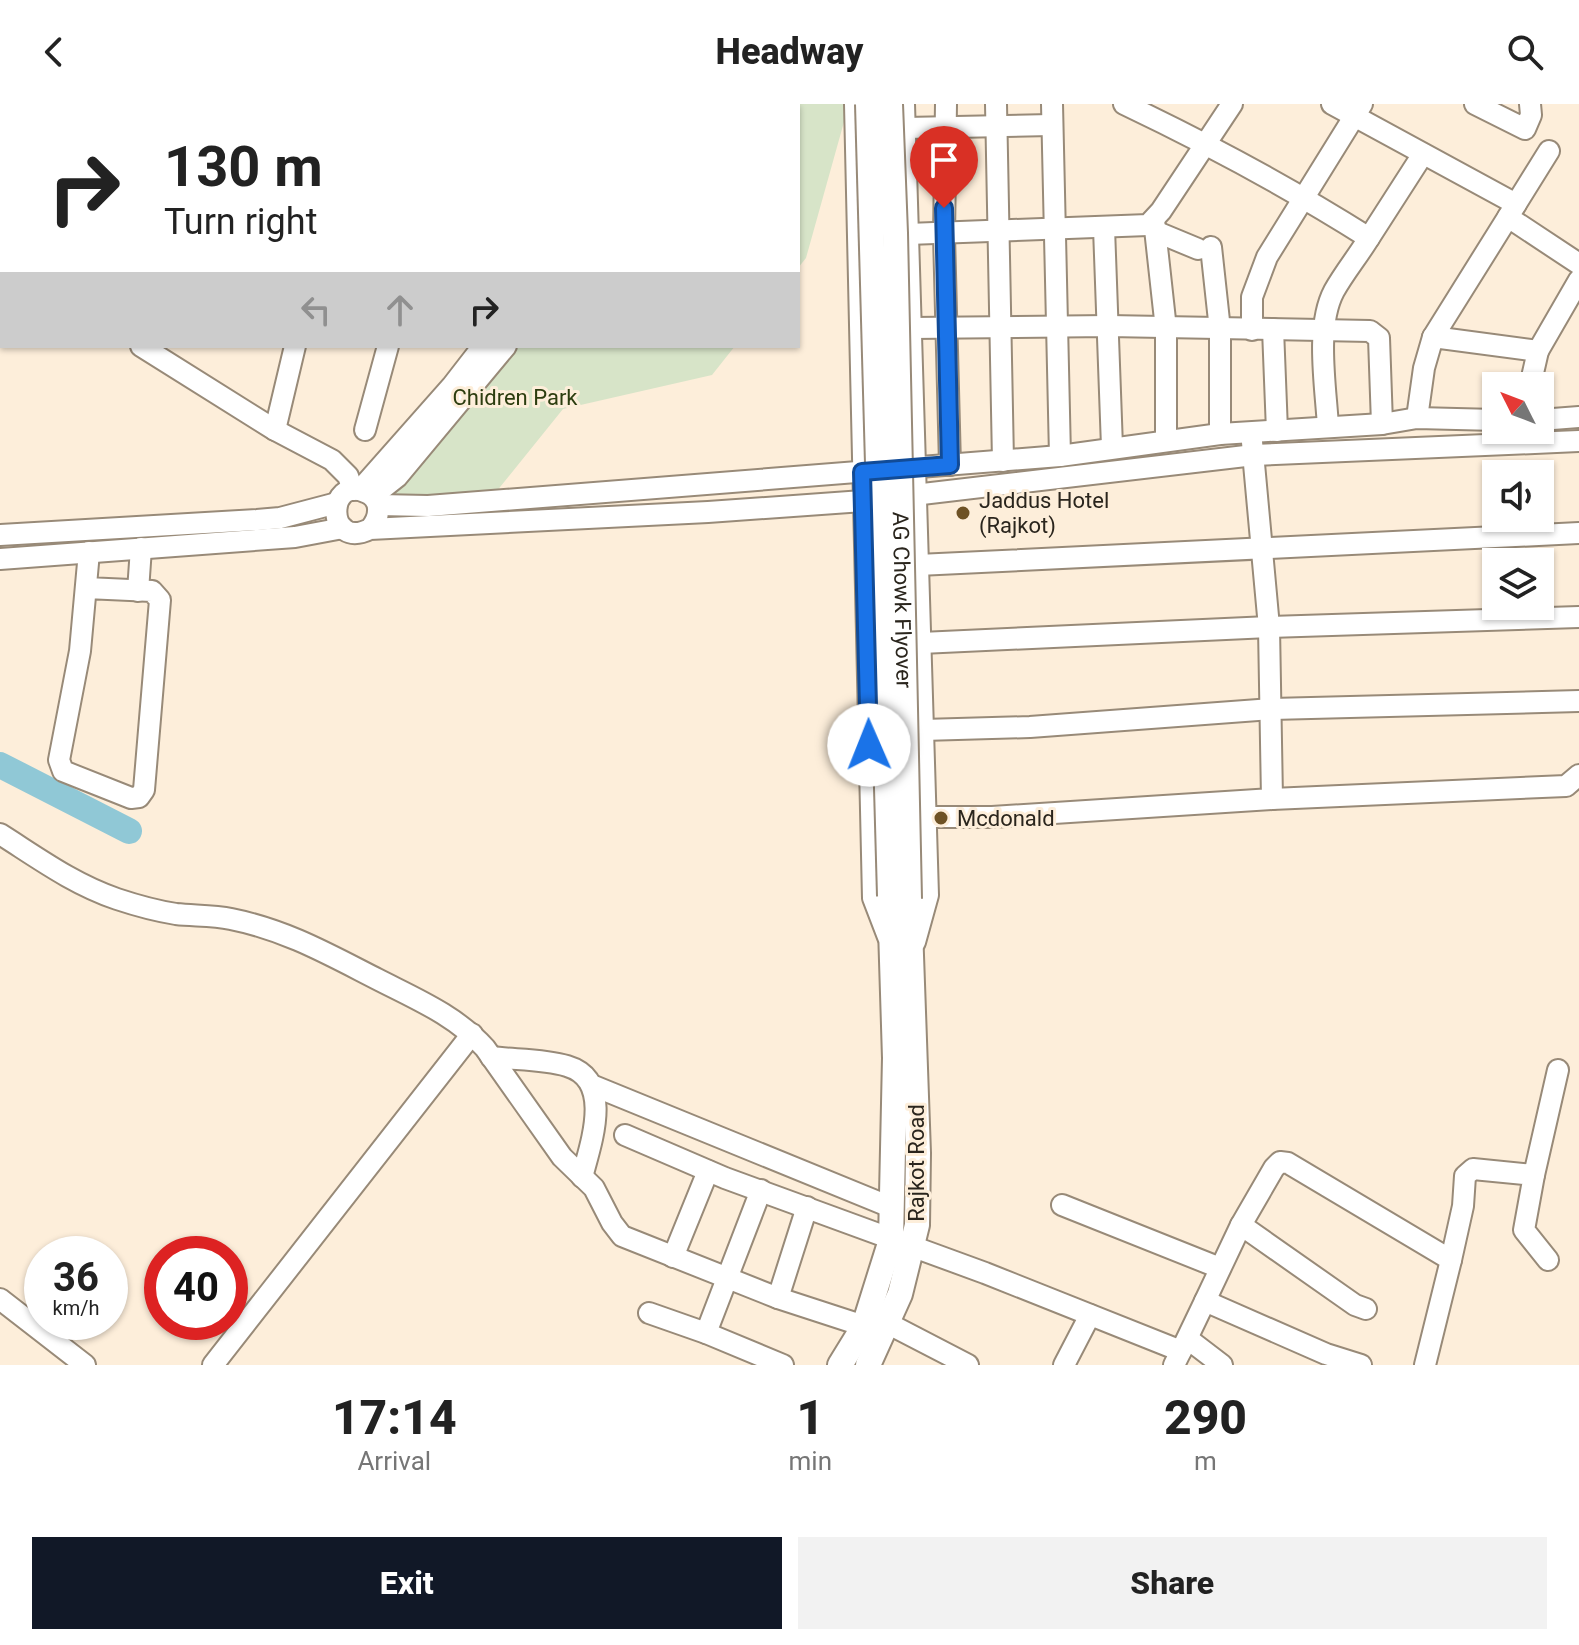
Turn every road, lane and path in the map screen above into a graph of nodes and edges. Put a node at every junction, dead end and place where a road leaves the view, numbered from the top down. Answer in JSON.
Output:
{"nodes":[{"id":1,"x":855,"y":104,"type":"edge"},
{"id":2,"x":868,"y":104,"type":"edge"},
{"id":3,"x":890,"y":104,"type":"edge"},
{"id":4,"x":904,"y":104,"type":"edge"},
{"id":5,"x":946,"y":104,"type":"edge"},
{"id":6,"x":996,"y":104,"type":"edge"},
{"id":7,"x":1124,"y":104,"type":"edge"},
{"id":8,"x":1232,"y":104,"type":"edge"},
{"id":9,"x":1332,"y":104,"type":"edge"},
{"id":10,"x":1530,"y":104,"type":"edge"},
{"id":11,"x":1481,"y":105,"type":"edge"},
{"id":12,"x":1358,"y":110,"type":"edge"},
{"id":13,"x":1051,"y":114,"type":"edge"},
{"id":14,"x":995,"y":126,"type":"junction"},
{"id":15,"x":945,"y":127,"type":"junction"},
{"id":16,"x":905,"y":128,"type":"junction"},
{"id":17,"x":1205,"y":143,"type":"junction"},
{"id":18,"x":1549,"y":151,"type":"dead end"},
{"id":19,"x":1423,"y":154,"type":"junction"},
{"id":20,"x":1303,"y":197,"type":"junction"},
{"id":21,"x":1512,"y":211,"type":"junction"},
{"id":22,"x":1155,"y":226,"type":"junction"},
{"id":23,"x":1104,"y":228,"type":"junction"},
{"id":24,"x":1053,"y":229,"type":"junction"},
{"id":25,"x":1000,"y":232,"type":"junction"},
{"id":26,"x":908,"y":234,"type":"junction"},
{"id":27,"x":944,"y":235,"type":"junction"},
{"id":28,"x":1369,"y":238,"type":"junction"},
{"id":29,"x":1579,"y":264,"type":"edge"},
{"id":30,"x":1579,"y":280,"type":"edge"},
{"id":31,"x":946,"y":326,"type":"junction"},
{"id":32,"x":1002,"y":326,"type":"junction"},
{"id":33,"x":1109,"y":326,"type":"junction"},
{"id":34,"x":1055,"y":327,"type":"junction"},
{"id":35,"x":911,"y":328,"type":"junction"},
{"id":36,"x":1166,"y":329,"type":"junction"},
{"id":37,"x":1273,"y":329,"type":"junction"},
{"id":38,"x":1324,"y":329,"type":"junction"},
{"id":39,"x":1220,"y":330,"type":"junction"},
{"id":40,"x":1252,"y":330,"type":"junction"},
{"id":41,"x":1433,"y":337,"type":"junction"},
{"id":42,"x":144,"y":348,"type":"edge"},
{"id":43,"x":295,"y":348,"type":"edge"},
{"id":44,"x":387,"y":348,"type":"edge"},
{"id":45,"x":481,"y":348,"type":"edge"},
{"id":46,"x":504,"y":348,"type":"edge"},
{"id":47,"x":1538,"y":351,"type":"junction"},
{"id":48,"x":1533,"y":372,"type":"edge"},
{"id":49,"x":1579,"y":417,"type":"edge"},
{"id":50,"x":1417,"y":418,"type":"junction"},
{"id":51,"x":1554,"y":419,"type":"edge"},
{"id":52,"x":1482,"y":420,"type":"edge"},
{"id":53,"x":1382,"y":424,"type":"junction"},
{"id":54,"x":1328,"y":427,"type":"junction"},
{"id":55,"x":275,"y":430,"type":"junction"},
{"id":56,"x":365,"y":430,"type":"dead end"},
{"id":57,"x":1277,"y":431,"type":"junction"},
{"id":58,"x":1251,"y":433,"type":"junction"},
{"id":59,"x":1220,"y":434,"type":"junction"},
{"id":60,"x":1166,"y":441,"type":"junction"},
{"id":61,"x":1579,"y":441,"type":"edge"},
{"id":62,"x":1112,"y":447,"type":"junction"},
{"id":63,"x":1254,"y":455,"type":"junction"},
{"id":64,"x":1060,"y":456,"type":"junction"},
{"id":65,"x":1003,"y":461,"type":"junction"},
{"id":66,"x":950,"y":465,"type":"junction"},
{"id":67,"x":916,"y":467,"type":"junction"},
{"id":68,"x":862,"y":472,"type":"junction"},
{"id":69,"x":916,"y":495,"type":"junction"},
{"id":70,"x":360,"y":497,"type":"junction"},
{"id":71,"x":863,"y":501,"type":"junction"},
{"id":72,"x":343,"y":528,"type":"junction"},
{"id":73,"x":370,"y":529,"type":"junction"},
{"id":74,"x":1579,"y":533,"type":"edge"},
{"id":75,"x":0,"y":535,"type":"edge"},
{"id":76,"x":141,"y":548,"type":"junction"},
{"id":77,"x":1264,"y":549,"type":"junction"},
{"id":78,"x":89,"y":552,"type":"junction"},
{"id":79,"x":0,"y":559,"type":"edge"},
{"id":80,"x":918,"y":565,"type":"junction"},
{"id":81,"x":86,"y":588,"type":"junction"},
{"id":82,"x":138,"y":591,"type":"junction"},
{"id":83,"x":1579,"y":617,"type":"edge"},
{"id":84,"x":1269,"y":627,"type":"junction"},
{"id":85,"x":921,"y":643,"type":"junction"},
{"id":86,"x":1579,"y":701,"type":"edge"},
{"id":87,"x":1272,"y":709,"type":"junction"},
{"id":88,"x":923,"y":730,"type":"junction"},
{"id":89,"x":1579,"y":775,"type":"edge"},
{"id":90,"x":1272,"y":799,"type":"junction"},
{"id":91,"x":926,"y":817,"type":"junction"},
{"id":92,"x":0,"y":834,"type":"edge"},
{"id":93,"x":900,"y":897,"type":"junction"},
{"id":94,"x":902,"y":950,"type":"junction"},
{"id":95,"x":472,"y":1034,"type":"junction"},
{"id":96,"x":491,"y":1057,"type":"junction"},
{"id":97,"x":1558,"y":1070,"type":"dead end"},
{"id":98,"x":594,"y":1086,"type":"junction"},
{"id":99,"x":625,"y":1135,"type":"dead end"},
{"id":100,"x":907,"y":1152,"type":"junction"},
{"id":101,"x":708,"y":1171,"type":"junction"},
{"id":102,"x":1534,"y":1175,"type":"junction"},
{"id":103,"x":582,"y":1177,"type":"junction"},
{"id":104,"x":761,"y":1190,"type":"junction"},
{"id":105,"x":1062,"y":1205,"type":"dead end"},
{"id":106,"x":807,"y":1207,"type":"junction"},
{"id":107,"x":893,"y":1208,"type":"junction"},
{"id":108,"x":1241,"y":1225,"type":"junction"},
{"id":109,"x":902,"y":1244,"type":"junction"},
{"id":110,"x":673,"y":1257,"type":"junction"},
{"id":111,"x":1451,"y":1260,"type":"junction"},
{"id":112,"x":1548,"y":1260,"type":"dead end"},
{"id":113,"x":1220,"y":1268,"type":"junction"},
{"id":114,"x":727,"y":1277,"type":"junction"},
{"id":115,"x":778,"y":1298,"type":"junction"},
{"id":116,"x":0,"y":1299,"type":"edge"},
{"id":117,"x":1205,"y":1301,"type":"junction"},
{"id":118,"x":1366,"y":1309,"type":"dead end"},
{"id":119,"x":649,"y":1313,"type":"dead end"},
{"id":120,"x":1090,"y":1315,"type":"junction"},
{"id":121,"x":0,"y":1316,"type":"edge"},
{"id":122,"x":889,"y":1324,"type":"junction"},
{"id":123,"x":864,"y":1326,"type":"junction"},
{"id":124,"x":706,"y":1333,"type":"junction"},
{"id":125,"x":1181,"y":1351,"type":"edge"},
{"id":126,"x":63,"y":1365,"type":"edge"},
{"id":127,"x":85,"y":1365,"type":"edge"},
{"id":128,"x":213,"y":1365,"type":"edge"},
{"id":129,"x":783,"y":1365,"type":"edge"},
{"id":130,"x":840,"y":1365,"type":"edge"},
{"id":131,"x":868,"y":1365,"type":"edge"},
{"id":132,"x":968,"y":1365,"type":"edge"},
{"id":133,"x":1064,"y":1365,"type":"edge"},
{"id":134,"x":1222,"y":1365,"type":"edge"},
{"id":135,"x":1361,"y":1365,"type":"edge"},
{"id":136,"x":1425,"y":1365,"type":"edge"}],
"edges":[{"from":1,"to":68,"type":"street"},
{"from":2,"to":93,"type":"main road","name":"AG Chowk Flyover","bridge":true},
{"from":3,"to":93,"type":"main road","name":"AG Chowk Flyover","bridge":true},
{"from":4,"to":16,"type":"street"},
{"from":5,"to":15,"type":"street"},
{"from":6,"to":14,"type":"street"},
{"from":7,"to":17,"type":"street"},
{"from":8,"to":17,"type":"street"},
{"from":9,"to":12,"type":"street"},
{"from":10,"to":11,"type":"street"},
{"from":12,"to":19,"type":"street"},
{"from":12,"to":20,"type":"street"},
{"from":13,"to":14,"type":"street"},
{"from":13,"to":24,"type":"street"},
{"from":14,"to":15,"type":"street"},
{"from":14,"to":25,"type":"street"},
{"from":15,"to":16,"type":"street"},
{"from":15,"to":27,"type":"street"},
{"from":16,"to":26,"type":"street"},
{"from":17,"to":20,"type":"street"},
{"from":17,"to":22,"type":"street"},
{"from":18,"to":21,"type":"street"},
{"from":19,"to":21,"type":"street"},
{"from":19,"to":28,"type":"street"},
{"from":20,"to":28,"type":"street"},
{"from":20,"to":40,"type":"street"},
{"from":21,"to":29,"type":"street"},
{"from":21,"to":41,"type":"street"},
{"from":22,"to":23,"type":"street"},
{"from":22,"to":36,"type":"street"},
{"from":22,"to":39,"type":"street"},
{"from":23,"to":24,"type":"street"},
{"from":23,"to":33,"type":"street"},
{"from":24,"to":25,"type":"street"},
{"from":24,"to":34,"type":"street"},
{"from":25,"to":27,"type":"street"},
{"from":25,"to":32,"type":"street"},
{"from":26,"to":27,"type":"street"},
{"from":26,"to":35,"type":"street"},
{"from":27,"to":31,"type":"street"},
{"from":28,"to":38,"type":"street"},
{"from":30,"to":47,"type":"street"},
{"from":31,"to":32,"type":"street"},
{"from":31,"to":35,"type":"street"},
{"from":31,"to":66,"type":"street"},
{"from":32,"to":34,"type":"street"},
{"from":32,"to":65,"type":"street"},
{"from":33,"to":34,"type":"street"},
{"from":33,"to":36,"type":"street"},
{"from":33,"to":62,"type":"street"},
{"from":34,"to":64,"type":"street"},
{"from":35,"to":67,"type":"street"},
{"from":36,"to":39,"type":"street"},
{"from":36,"to":60,"type":"street"},
{"from":37,"to":38,"type":"street"},
{"from":37,"to":40,"type":"street"},
{"from":37,"to":57,"type":"street"},
{"from":38,"to":53,"type":"street"},
{"from":38,"to":54,"type":"street"},
{"from":39,"to":40,"type":"street"},
{"from":39,"to":59,"type":"street"},
{"from":41,"to":47,"type":"street"},
{"from":41,"to":50,"type":"street"},
{"from":42,"to":55,"type":"street"},
{"from":43,"to":55,"type":"street"},
{"from":44,"to":56,"type":"street"},
{"from":45,"to":70,"type":"street"},
{"from":46,"to":70,"type":"street"},
{"from":47,"to":48,"type":"street"},
{"from":49,"to":51,"type":"street"},
{"from":50,"to":52,"type":"street"},
{"from":50,"to":53,"type":"street"},
{"from":53,"to":54,"type":"street"},
{"from":54,"to":57,"type":"street"},
{"from":55,"to":70,"type":"street"},
{"from":57,"to":58,"type":"street"},
{"from":58,"to":59,"type":"street"},
{"from":58,"to":63,"type":"street"},
{"from":59,"to":60,"type":"street"},
{"from":60,"to":62,"type":"street"},
{"from":61,"to":63,"type":"street"},
{"from":62,"to":64,"type":"street"},
{"from":63,"to":69,"type":"street"},
{"from":63,"to":77,"type":"street"},
{"from":64,"to":65,"type":"street"},
{"from":65,"to":66,"type":"street"},
{"from":66,"to":67,"type":"street"},
{"from":67,"to":68,"type":"street"},
{"from":67,"to":69,"type":"street"},
{"from":68,"to":70,"type":"street"},
{"from":68,"to":71,"type":"street"},
{"from":69,"to":71,"type":"street"},
{"from":69,"to":80,"type":"street"},
{"from":70,"to":72,"type":"street"},
{"from":70,"to":73,"type":"street"},
{"from":70,"to":75,"type":"street"},
{"from":71,"to":73,"type":"street"},
{"from":71,"to":94,"type":"street"},
{"from":72,"to":73,"type":"street"},
{"from":72,"to":76,"type":"street"},
{"from":74,"to":77,"type":"street"},
{"from":76,"to":78,"type":"street"},
{"from":76,"to":82,"type":"street"},
{"from":77,"to":80,"type":"street"},
{"from":77,"to":84,"type":"street"},
{"from":78,"to":79,"type":"street"},
{"from":78,"to":81,"type":"street"},
{"from":80,"to":85,"type":"street"},
{"from":81,"to":82,"type":"street"},
{"from":81,"to":82,"type":"street"},
{"from":83,"to":84,"type":"street"},
{"from":84,"to":85,"type":"street"},
{"from":84,"to":87,"type":"street"},
{"from":85,"to":88,"type":"street"},
{"from":86,"to":87,"type":"street"},
{"from":87,"to":88,"type":"street"},
{"from":87,"to":90,"type":"street"},
{"from":88,"to":91,"type":"street"},
{"from":89,"to":90,"type":"street"},
{"from":90,"to":91,"type":"street"},
{"from":91,"to":94,"type":"street"},
{"from":92,"to":95,"type":"street"},
{"from":93,"to":94,"type":"main road","name":"AG Chowk Flyover"},
{"from":94,"to":100,"type":"main road","name":"Rajkot Road"},
{"from":95,"to":96,"type":"street"},
{"from":95,"to":128,"type":"street"},
{"from":96,"to":98,"type":"street"},
{"from":96,"to":103,"type":"street"},
{"from":97,"to":102,"type":"street"},
{"from":98,"to":103,"type":"street"},
{"from":98,"to":107,"type":"street"},
{"from":99,"to":101,"type":"street"},
{"from":100,"to":107,"type":"main road"},
{"from":100,"to":109,"type":"main road","name":"Rajkot Road"},
{"from":101,"to":104,"type":"street"},
{"from":101,"to":110,"type":"street"},
{"from":102,"to":111,"type":"street"},
{"from":102,"to":112,"type":"street"},
{"from":103,"to":110,"type":"street"},
{"from":104,"to":106,"type":"street"},
{"from":104,"to":114,"type":"street"},
{"from":105,"to":113,"type":"street"},
{"from":106,"to":109,"type":"street"},
{"from":106,"to":115,"type":"street"},
{"from":107,"to":109,"type":"main road"},
{"from":108,"to":111,"type":"street"},
{"from":108,"to":113,"type":"street"},
{"from":108,"to":118,"type":"street"},
{"from":109,"to":120,"type":"street"},
{"from":109,"to":122,"type":"main road","name":"Rajkot Road"},
{"from":109,"to":123,"type":"main road"},
{"from":110,"to":114,"type":"street"},
{"from":111,"to":136,"type":"street"},
{"from":113,"to":117,"type":"street"},
{"from":114,"to":115,"type":"street"},
{"from":114,"to":124,"type":"street"},
{"from":115,"to":123,"type":"street"},
{"from":116,"to":127,"type":"street"},
{"from":117,"to":125,"type":"street"},
{"from":117,"to":135,"type":"street"},
{"from":119,"to":124,"type":"street"},
{"from":120,"to":125,"type":"street"},
{"from":120,"to":133,"type":"street"},
{"from":121,"to":126,"type":"street"},
{"from":122,"to":123,"type":"street"},
{"from":122,"to":131,"type":"main road","name":"Rajkot Road"},
{"from":122,"to":132,"type":"street"},
{"from":123,"to":130,"type":"main road"},
{"from":124,"to":129,"type":"street"},
{"from":125,"to":134,"type":"street"}]}
